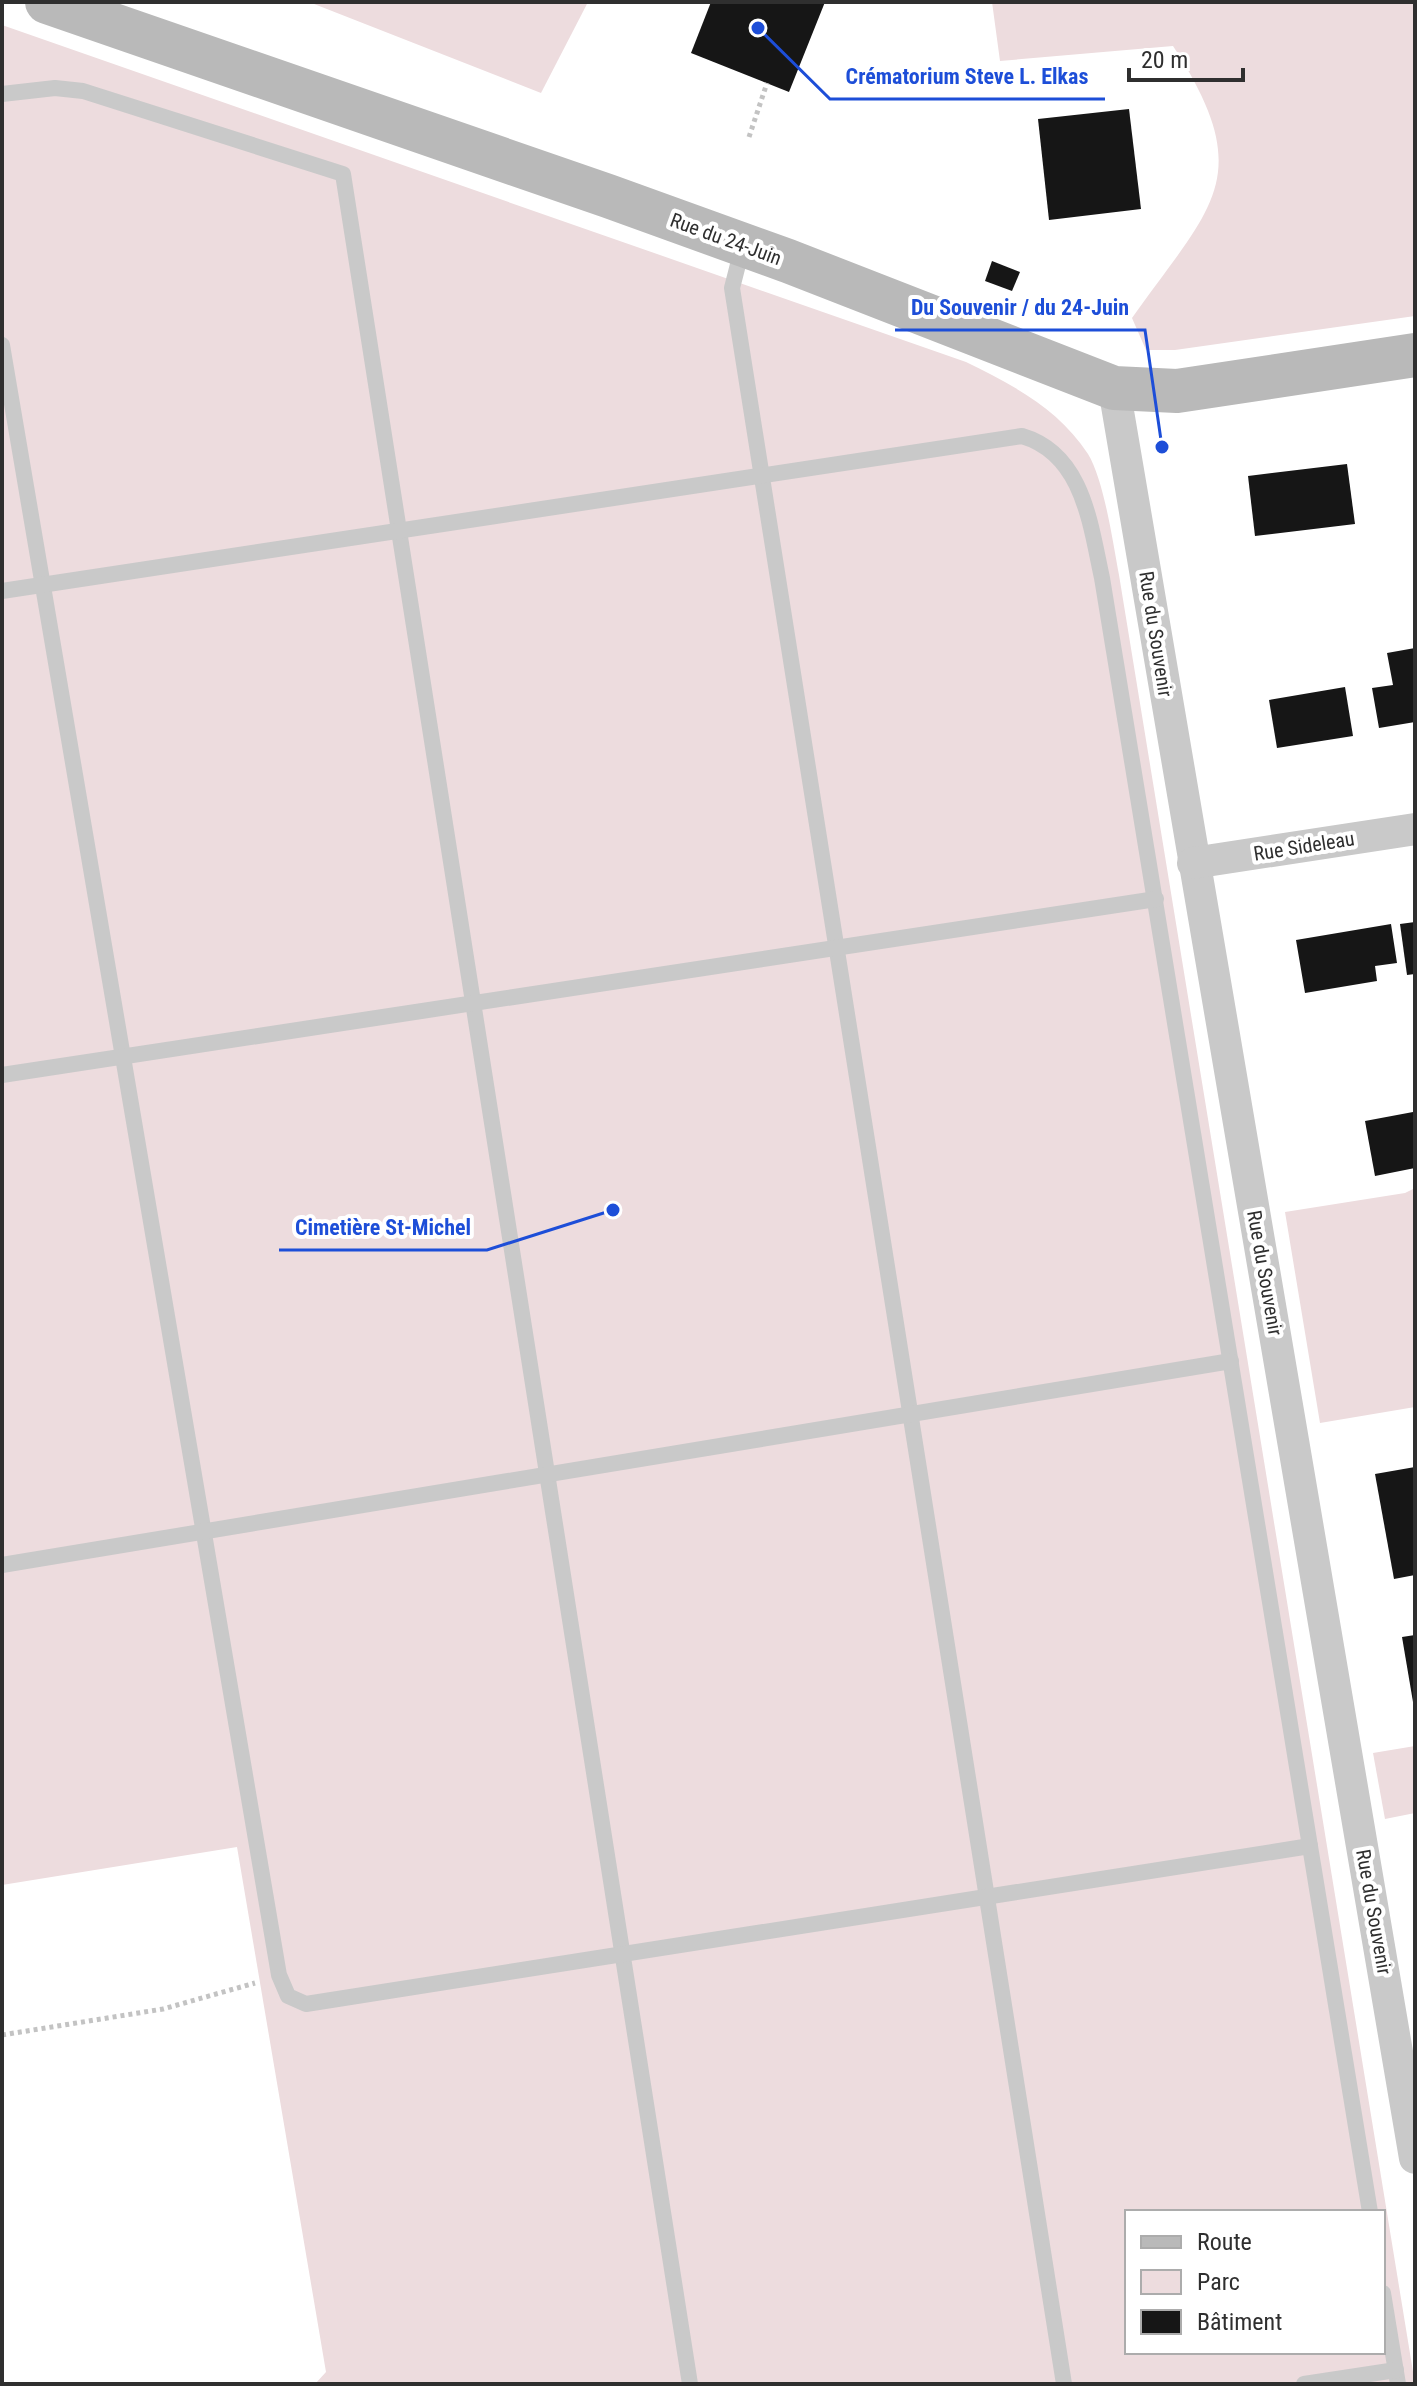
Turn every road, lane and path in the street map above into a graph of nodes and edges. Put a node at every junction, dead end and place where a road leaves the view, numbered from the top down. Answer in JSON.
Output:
{"nodes":[{"id":1,"x":47,"y":2,"type":"edge"},
{"id":2,"x":767,"y":83,"type":"dead end"},
{"id":3,"x":2,"y":94,"type":"edge"},
{"id":4,"x":749,"y":137,"type":"dead end"},
{"id":5,"x":743,"y":245,"type":"junction"},
{"id":6,"x":2,"y":345,"type":"edge"},
{"id":7,"x":1415,"y":355,"type":"edge"},
{"id":8,"x":1114,"y":388,"type":"junction"},
{"id":9,"x":761,"y":475,"type":"junction"},
{"id":10,"x":399,"y":530,"type":"junction"},
{"id":11,"x":43,"y":585,"type":"junction"},
{"id":12,"x":2,"y":591,"type":"edge"},
{"id":13,"x":1415,"y":829,"type":"edge"},
{"id":14,"x":1193,"y":863,"type":"junction"},
{"id":15,"x":1156,"y":899,"type":"junction"},
{"id":16,"x":836,"y":948,"type":"junction"},
{"id":17,"x":473,"y":1003,"type":"junction"},
{"id":18,"x":123,"y":1056,"type":"junction"},
{"id":19,"x":2,"y":1075,"type":"edge"},
{"id":20,"x":1231,"y":1361,"type":"junction"},
{"id":21,"x":910,"y":1414,"type":"junction"},
{"id":22,"x":547,"y":1474,"type":"junction"},
{"id":23,"x":204,"y":1531,"type":"junction"},
{"id":24,"x":2,"y":1565,"type":"edge"},
{"id":25,"x":1310,"y":1846,"type":"junction"},
{"id":26,"x":987,"y":1897,"type":"junction"},
{"id":27,"x":623,"y":1954,"type":"junction"},
{"id":28,"x":279,"y":1975,"type":"junction"},
{"id":29,"x":2,"y":2035,"type":"edge"},
{"id":30,"x":1415,"y":2158,"type":"edge"},
{"id":31,"x":1370,"y":2210,"type":"edge"},
{"id":32,"x":1385,"y":2305,"type":"edge"},
{"id":33,"x":1397,"y":2377,"type":"edge"},
{"id":34,"x":690,"y":2384,"type":"edge"},
{"id":35,"x":1064,"y":2384,"type":"edge"},
{"id":36,"x":1304,"y":2384,"type":"edge"}],
"edges":[{"from":1,"to":5,"type":"street","name":"Rue du 24-Juin"},
{"from":2,"to":4,"type":"path"},
{"from":3,"to":10,"type":"lane"},
{"from":5,"to":8,"type":"street","name":"Rue du 24-Juin"},
{"from":5,"to":9,"type":"lane"},
{"from":6,"to":11,"type":"lane"},
{"from":7,"to":8,"type":"street","name":"Rue du 24-Juin"},
{"from":8,"to":14,"type":"street","name":"Rue du Souvenir"},
{"from":9,"to":10,"type":"lane"},
{"from":9,"to":15,"type":"lane"},
{"from":9,"to":16,"type":"lane"},
{"from":10,"to":11,"type":"lane"},
{"from":10,"to":17,"type":"lane"},
{"from":11,"to":12,"type":"lane"},
{"from":11,"to":18,"type":"lane"},
{"from":13,"to":14,"type":"street","name":"Rue Sideleau"},
{"from":14,"to":30,"type":"street","name":"Rue du Souvenir"},
{"from":15,"to":16,"type":"lane"},
{"from":15,"to":20,"type":"lane"},
{"from":16,"to":17,"type":"lane"},
{"from":16,"to":21,"type":"lane"},
{"from":17,"to":18,"type":"lane"},
{"from":17,"to":22,"type":"lane"},
{"from":18,"to":19,"type":"lane"},
{"from":18,"to":23,"type":"lane"},
{"from":20,"to":21,"type":"lane"},
{"from":20,"to":25,"type":"lane"},
{"from":21,"to":22,"type":"lane"},
{"from":21,"to":26,"type":"lane"},
{"from":22,"to":23,"type":"lane"},
{"from":22,"to":27,"type":"lane"},
{"from":23,"to":24,"type":"lane"},
{"from":23,"to":28,"type":"lane"},
{"from":25,"to":26,"type":"lane"},
{"from":25,"to":31,"type":"lane"},
{"from":26,"to":27,"type":"lane"},
{"from":26,"to":35,"type":"lane"},
{"from":27,"to":28,"type":"lane"},
{"from":27,"to":34,"type":"lane"},
{"from":28,"to":29,"type":"path"},
{"from":32,"to":33,"type":"lane"},
{"from":33,"to":36,"type":"lane"}]}
